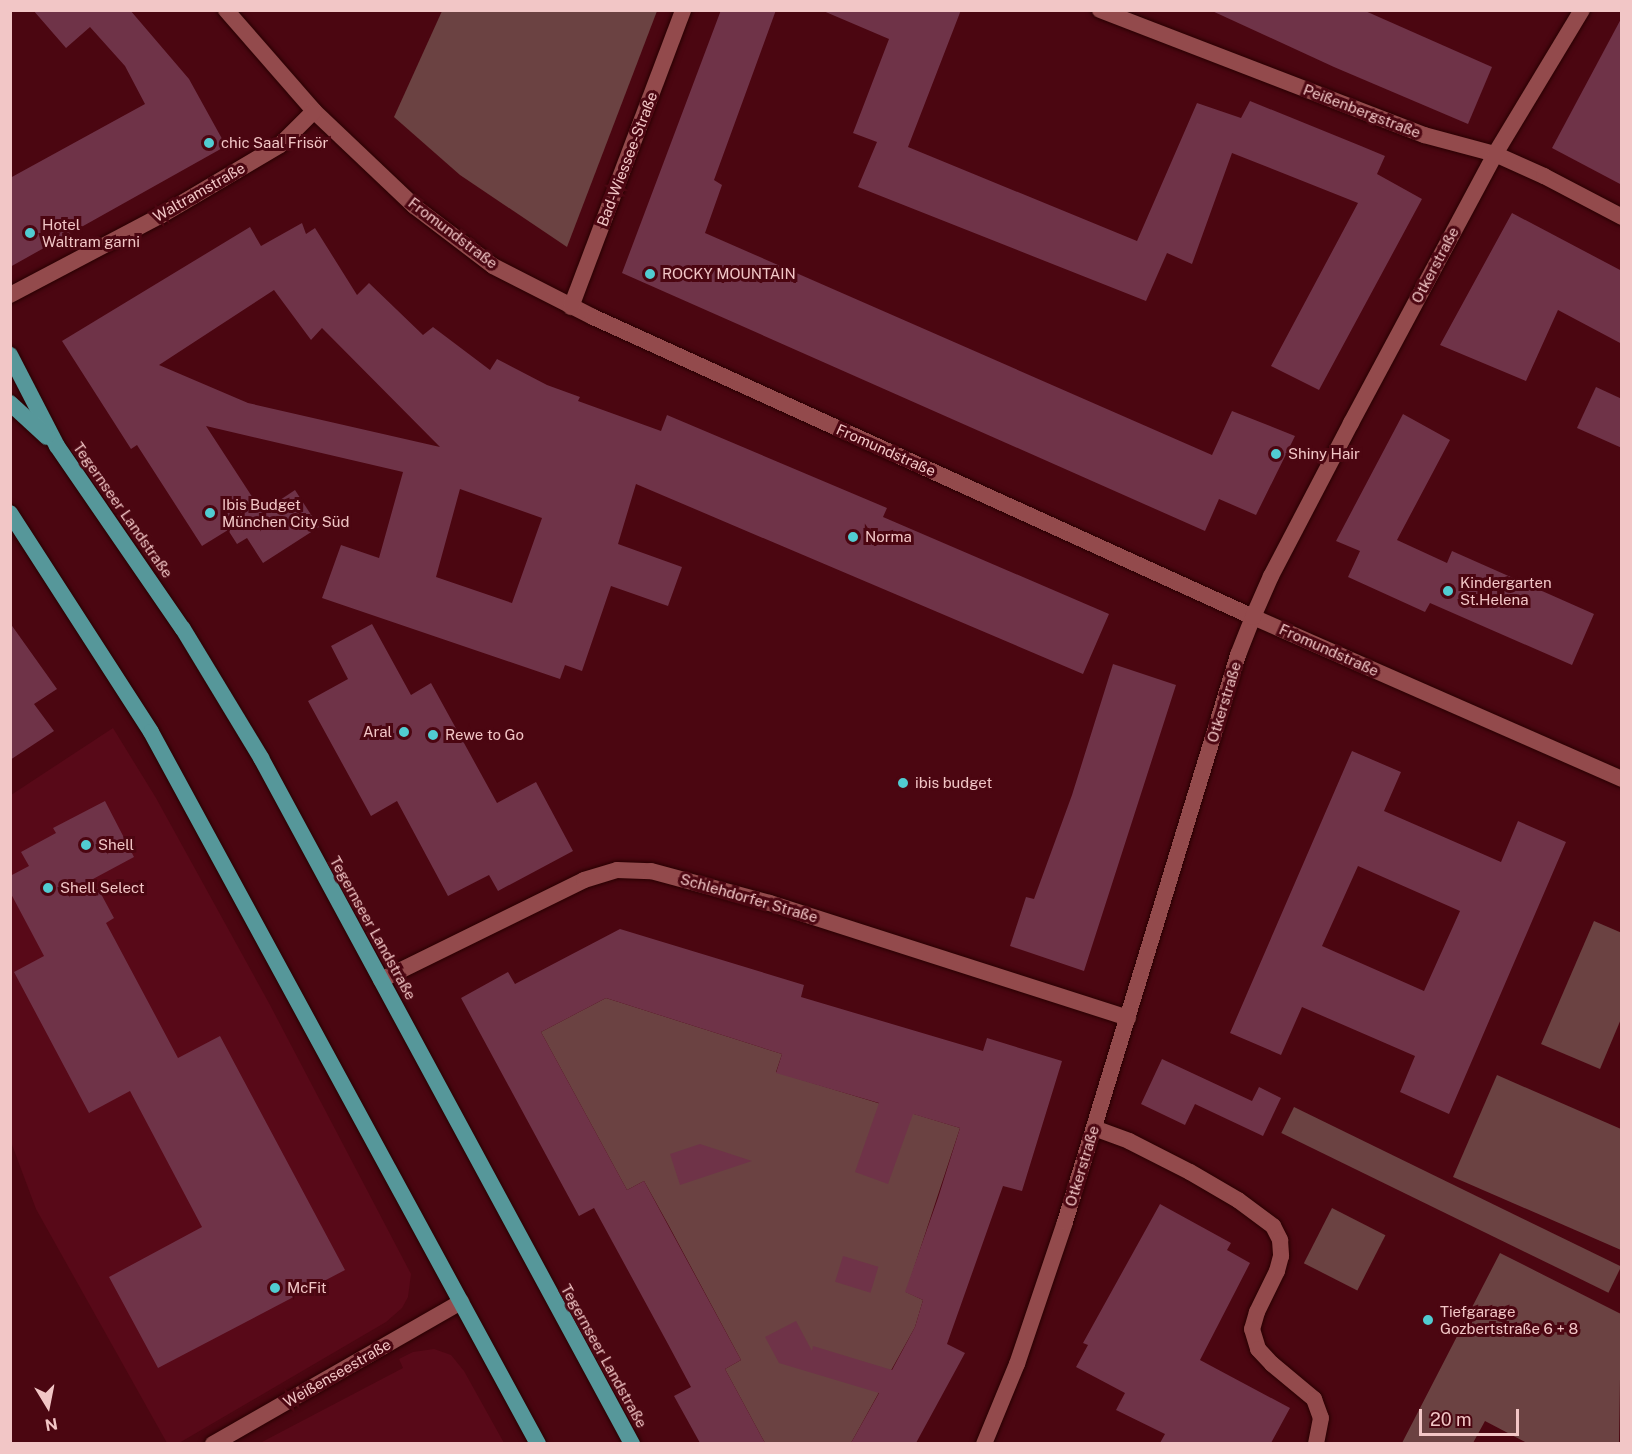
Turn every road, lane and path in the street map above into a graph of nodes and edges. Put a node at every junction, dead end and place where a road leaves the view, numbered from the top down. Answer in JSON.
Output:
{"nodes":[{"id":1,"x":226,"y":10,"type":"edge"},
{"id":2,"x":683,"y":10,"type":"edge"},
{"id":3,"x":1100,"y":10,"type":"edge"},
{"id":4,"x":1582,"y":10,"type":"edge"},
{"id":5,"x":314,"y":111,"type":"junction"},
{"id":6,"x":1495,"y":154,"type":"junction"},
{"id":7,"x":1622,"y":217,"type":"edge"},
{"id":8,"x":10,"y":295,"type":"edge"},
{"id":9,"x":571,"y":307,"type":"junction"},
{"id":10,"x":10,"y":356,"type":"edge"},
{"id":11,"x":10,"y":403,"type":"edge"},
{"id":12,"x":57,"y":446,"type":"junction"},
{"id":13,"x":10,"y":513,"type":"edge"},
{"id":14,"x":1253,"y":617,"type":"junction"},
{"id":15,"x":1622,"y":779,"type":"edge"},
{"id":16,"x":381,"y":980,"type":"junction"},
{"id":17,"x":1128,"y":1018,"type":"junction"},
{"id":18,"x":1094,"y":1128,"type":"junction"},
{"id":19,"x":461,"y":1302,"type":"junction"},
{"id":20,"x":213,"y":1443,"type":"edge"},
{"id":21,"x":537,"y":1443,"type":"edge"},
{"id":22,"x":632,"y":1443,"type":"edge"},
{"id":23,"x":984,"y":1443,"type":"edge"},
{"id":24,"x":1316,"y":1443,"type":"edge"}],
"edges":[{"from":1,"to":5,"type":"street","name":"Fromundstraße"},
{"from":2,"to":9,"type":"street","name":"Bad-Wiessee-Straße"},
{"from":3,"to":6,"type":"street","name":"Peißenbergstraße"},
{"from":4,"to":6,"type":"street","name":"Otkerstraße"},
{"from":5,"to":8,"type":"street","name":"Waltramstraße"},
{"from":5,"to":9,"type":"street","name":"Fromundstraße"},
{"from":6,"to":7,"type":"street","name":"Peißenbergstraße"},
{"from":6,"to":14,"type":"street","name":"Otkerstraße"},
{"from":9,"to":14,"type":"street","name":"Fromundstraße"},
{"from":10,"to":12,"type":"highway"},
{"from":11,"to":12,"type":"highway"},
{"from":12,"to":16,"type":"highway","name":"Tegernseer Landstraße"},
{"from":13,"to":19,"type":"highway"},
{"from":14,"to":15,"type":"street","name":"Fromundstraße"},
{"from":14,"to":17,"type":"street","name":"Otkerstraße"},
{"from":16,"to":17,"type":"street","name":"Schlehdorfer Straße"},
{"from":16,"to":22,"type":"highway","name":"Tegernseer Landstraße"},
{"from":17,"to":18,"type":"street","name":"Otkerstraße"},
{"from":18,"to":23,"type":"street","name":"Otkerstraße"},
{"from":18,"to":24,"type":"street"},
{"from":19,"to":20,"type":"street","name":"Weißenseestraße"},
{"from":19,"to":21,"type":"highway"}]}
